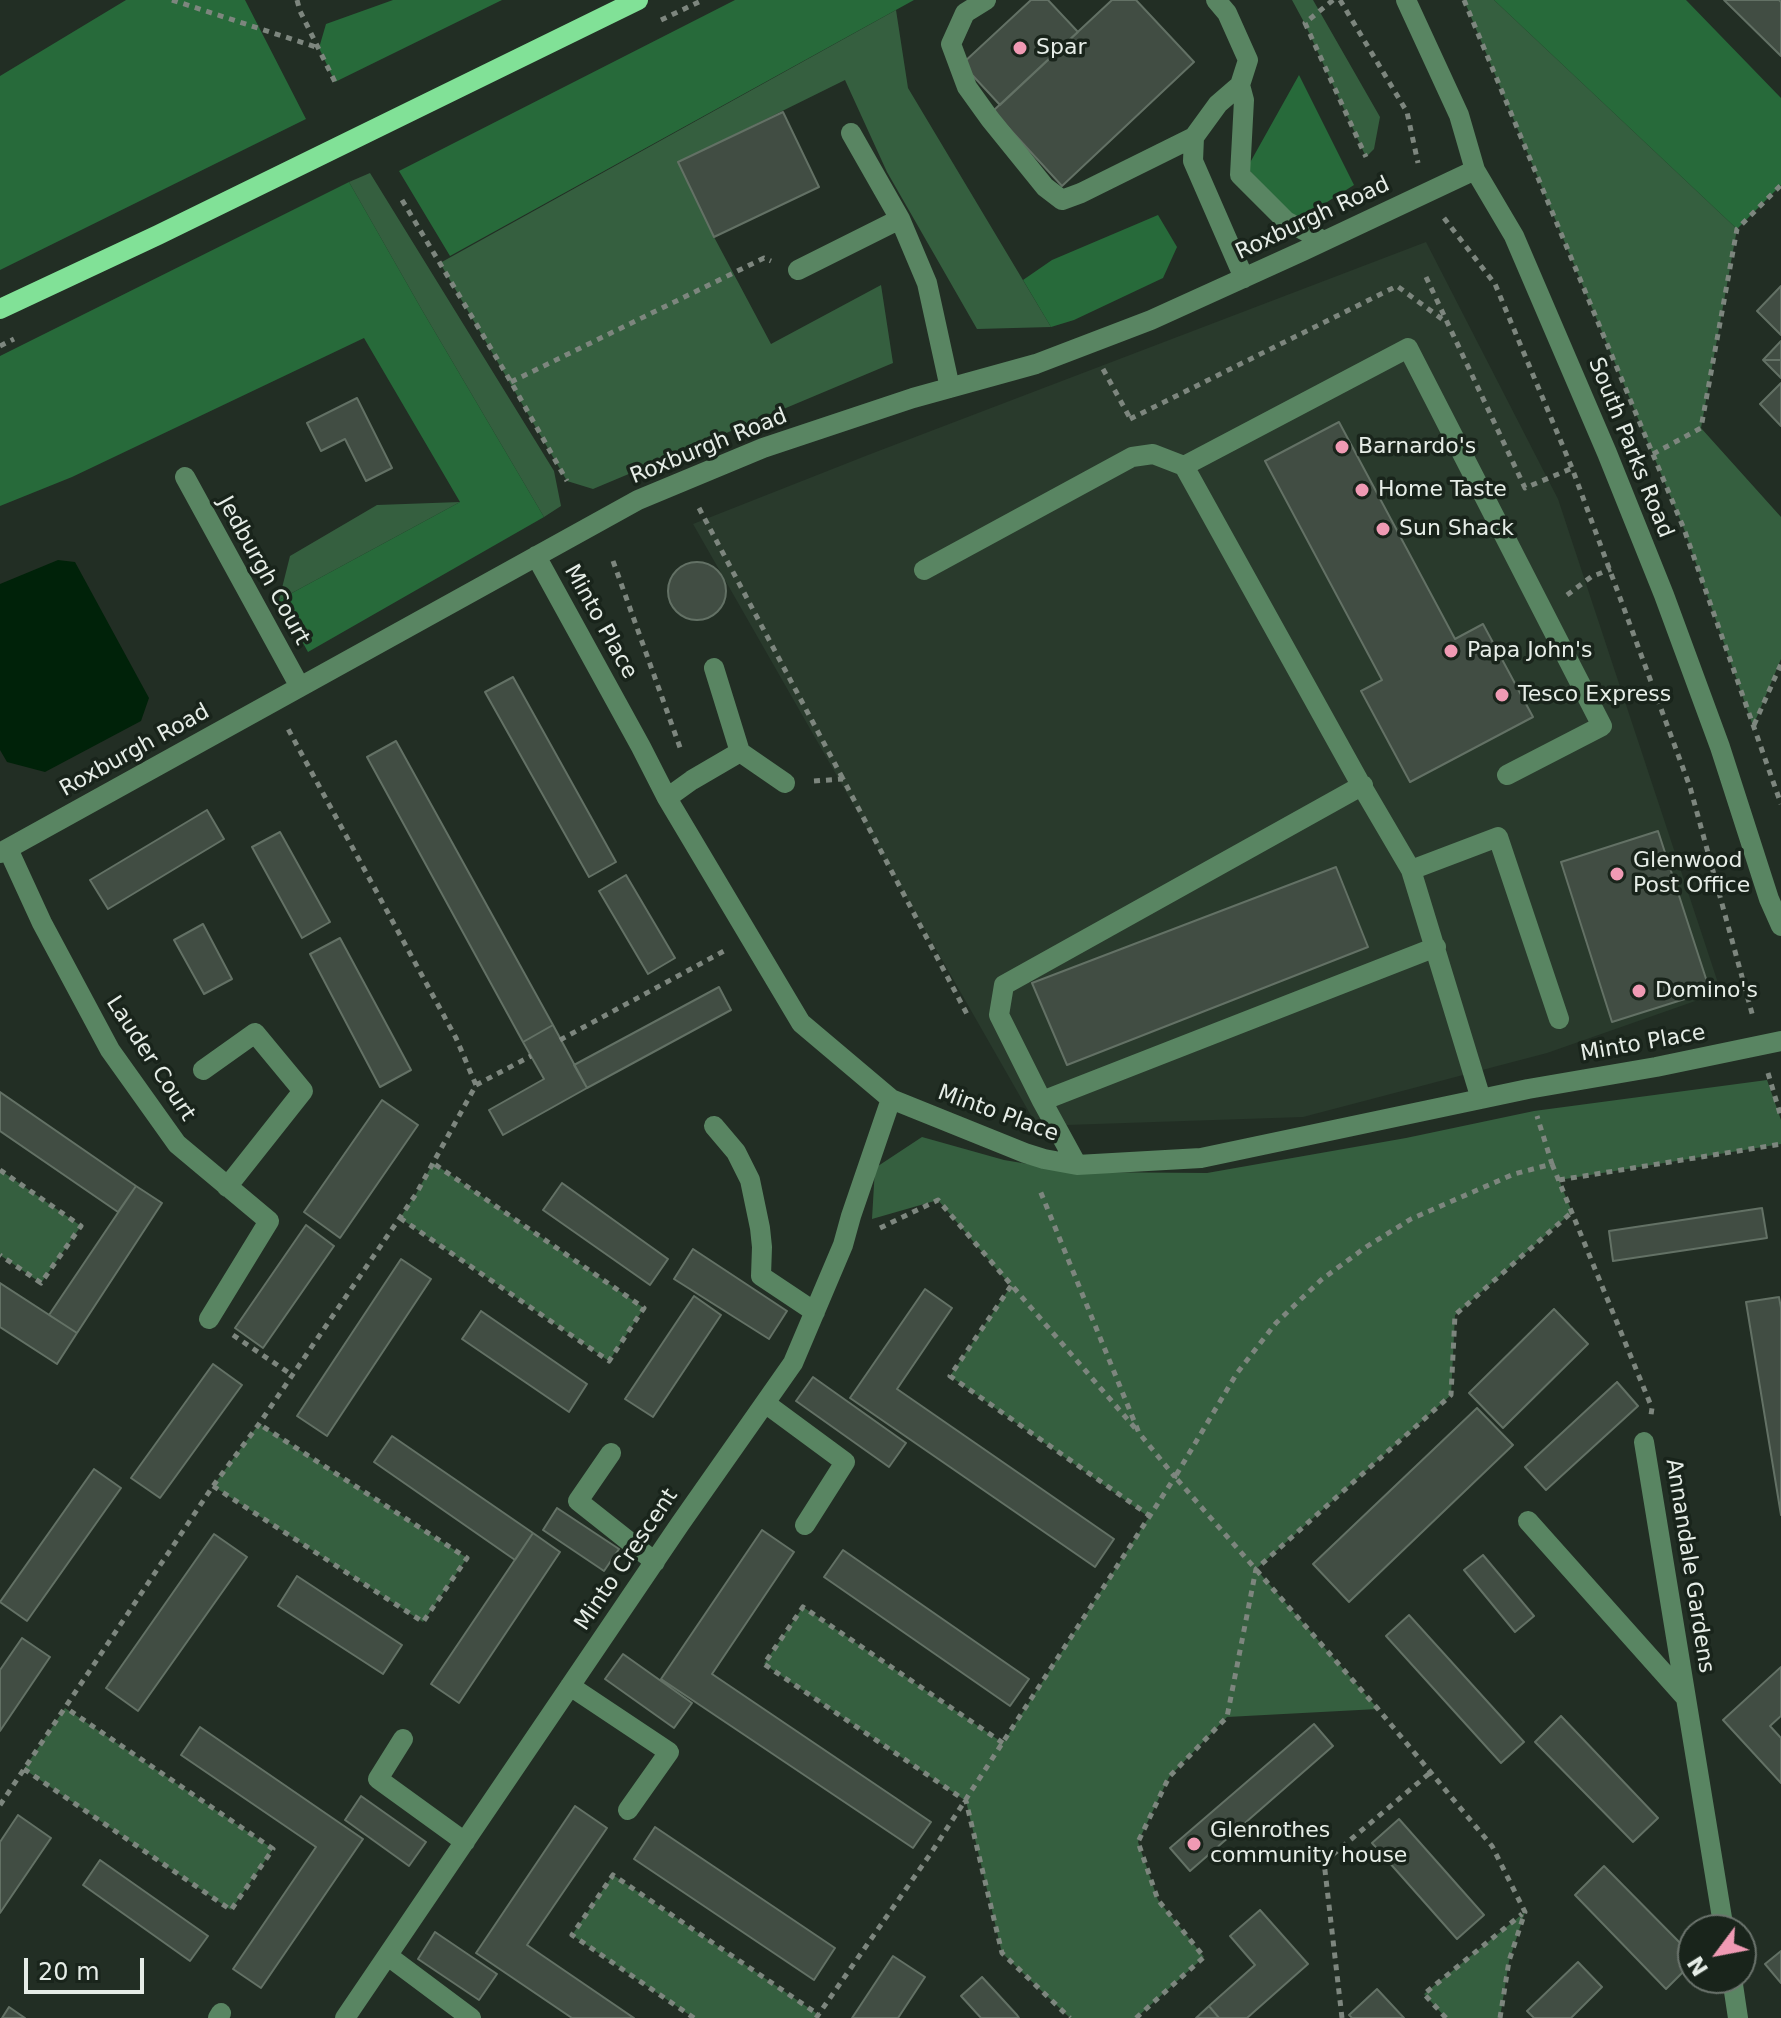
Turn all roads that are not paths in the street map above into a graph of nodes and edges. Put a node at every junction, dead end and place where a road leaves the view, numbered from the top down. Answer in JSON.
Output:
{"nodes":[{"id":1,"x":638,"y":0,"type":"edge"},
{"id":2,"x":986,"y":0,"type":"edge"},
{"id":3,"x":1216,"y":0,"type":"edge"},
{"id":4,"x":1406,"y":0,"type":"edge"},
{"id":5,"x":1240,"y":85,"type":"junction"},
{"id":6,"x":851,"y":133,"type":"dead end"},
{"id":7,"x":1194,"y":137,"type":"junction"},
{"id":8,"x":1475,"y":170,"type":"junction"},
{"id":9,"x":900,"y":219,"type":"junction"},
{"id":10,"x":1324,"y":241,"type":"junction"},
{"id":11,"x":798,"y":270,"type":"road end"},
{"id":12,"x":1244,"y":278,"type":"junction"},
{"id":13,"x":0,"y":309,"type":"edge"},
{"id":14,"x":950,"y":388,"type":"junction"},
{"id":15,"x":1184,"y":466,"type":"junction"},
{"id":16,"x":185,"y":477,"type":"dead end"},
{"id":17,"x":536,"y":556,"type":"junction"},
{"id":18,"x":924,"y":570,"type":"dead end"},
{"id":19,"x":714,"y":668,"type":"dead end"},
{"id":20,"x":300,"y":687,"type":"junction"},
{"id":21,"x":740,"y":752,"type":"junction"},
{"id":22,"x":1507,"y":775,"type":"dead end"},
{"id":23,"x":785,"y":783,"type":"road end"},
{"id":24,"x":1363,"y":785,"type":"junction"},
{"id":25,"x":667,"y":798,"type":"junction"},
{"id":26,"x":4,"y":851,"type":"edge"},
{"id":27,"x":1411,"y":870,"type":"junction"},
{"id":28,"x":1781,"y":926,"type":"edge"},
{"id":29,"x":1436,"y":947,"type":"junction"},
{"id":30,"x":1559,"y":1019,"type":"dead end"},
{"id":31,"x":1781,"y":1041,"type":"edge"},
{"id":32,"x":203,"y":1070,"type":"dead end"},
{"id":33,"x":891,"y":1099,"type":"junction"},
{"id":34,"x":1481,"y":1099,"type":"junction"},
{"id":35,"x":1042,"y":1101,"type":"junction"},
{"id":36,"x":714,"y":1126,"type":"dead end"},
{"id":37,"x":1077,"y":1165,"type":"junction"},
{"id":38,"x":227,"y":1187,"type":"junction"},
{"id":39,"x":815,"y":1312,"type":"junction"},
{"id":40,"x":209,"y":1319,"type":"road end"},
{"id":41,"x":765,"y":1403,"type":"junction"},
{"id":42,"x":1644,"y":1442,"type":"road end"},
{"id":43,"x":611,"y":1453,"type":"dead end"},
{"id":44,"x":1528,"y":1521,"type":"dead end"},
{"id":45,"x":805,"y":1525,"type":"dead end"},
{"id":46,"x":655,"y":1562,"type":"junction"},
{"id":47,"x":570,"y":1686,"type":"junction"},
{"id":48,"x":1686,"y":1698,"type":"junction"},
{"id":49,"x":403,"y":1739,"type":"dead end"},
{"id":50,"x":628,"y":1810,"type":"dead end"},
{"id":51,"x":465,"y":1842,"type":"junction"},
{"id":52,"x":1721,"y":1914,"type":"edge"},
{"id":53,"x":388,"y":1956,"type":"junction"},
{"id":54,"x":1734,"y":1994,"type":"edge"},
{"id":55,"x":345,"y":2018,"type":"edge"},
{"id":56,"x":471,"y":2018,"type":"edge"},
{"id":57,"x":1738,"y":2018,"type":"edge"}],
"edges":[{"from":1,"to":13,"type":"main road"},
{"from":2,"to":7,"type":"street"},
{"from":3,"to":5,"type":"street"},
{"from":4,"to":8,"type":"street","name":"South Parks Road"},
{"from":5,"to":7,"type":"street"},
{"from":5,"to":10,"type":"street"},
{"from":6,"to":9,"type":"street"},
{"from":7,"to":12,"type":"street"},
{"from":8,"to":10,"type":"street","name":"Roxburgh Road"},
{"from":8,"to":28,"type":"street","name":"South Parks Road"},
{"from":9,"to":11,"type":"street"},
{"from":9,"to":14,"type":"street"},
{"from":10,"to":12,"type":"street","name":"Roxburgh Road"},
{"from":12,"to":14,"type":"street","name":"Roxburgh Road"},
{"from":14,"to":17,"type":"street","name":"Roxburgh Road"},
{"from":15,"to":18,"type":"street"},
{"from":15,"to":22,"type":"street"},
{"from":15,"to":24,"type":"street"},
{"from":16,"to":20,"type":"street","name":"Jedburgh Court"},
{"from":17,"to":20,"type":"street","name":"Roxburgh Road"},
{"from":17,"to":25,"type":"street","name":"Minto Place"},
{"from":19,"to":21,"type":"street"},
{"from":20,"to":26,"type":"street","name":"Roxburgh Road"},
{"from":21,"to":23,"type":"street"},
{"from":21,"to":25,"type":"street"},
{"from":24,"to":27,"type":"street"},
{"from":24,"to":35,"type":"street"},
{"from":25,"to":33,"type":"street","name":"Minto Place"},
{"from":26,"to":38,"type":"street","name":"Lauder Court"},
{"from":27,"to":29,"type":"street"},
{"from":27,"to":30,"type":"street"},
{"from":29,"to":34,"type":"street"},
{"from":29,"to":35,"type":"street"},
{"from":31,"to":34,"type":"street","name":"Minto Place"},
{"from":32,"to":38,"type":"street"},
{"from":33,"to":37,"type":"street","name":"Minto Place"},
{"from":33,"to":39,"type":"street","name":"Minto Crescent"},
{"from":34,"to":37,"type":"street","name":"Minto Place"},
{"from":35,"to":37,"type":"street"},
{"from":36,"to":39,"type":"street"},
{"from":38,"to":40,"type":"street","name":"Lauder Court"},
{"from":39,"to":41,"type":"street","name":"Minto Crescent"},
{"from":41,"to":45,"type":"street"},
{"from":41,"to":46,"type":"street","name":"Minto Crescent"},
{"from":42,"to":48,"type":"street","name":"Annandale Gardens"},
{"from":43,"to":46,"type":"street"},
{"from":44,"to":48,"type":"street","name":"Annandale Gardens"},
{"from":46,"to":47,"type":"street","name":"Minto Crescent"},
{"from":47,"to":50,"type":"street"},
{"from":47,"to":51,"type":"street","name":"Minto Crescent"},
{"from":48,"to":52,"type":"street","name":"Annandale Gardens"},
{"from":49,"to":51,"type":"street"},
{"from":51,"to":53,"type":"street","name":"Minto Crescent"},
{"from":53,"to":55,"type":"street","name":"Minto Crescent"},
{"from":53,"to":56,"type":"street"},
{"from":54,"to":57,"type":"street"}]}
